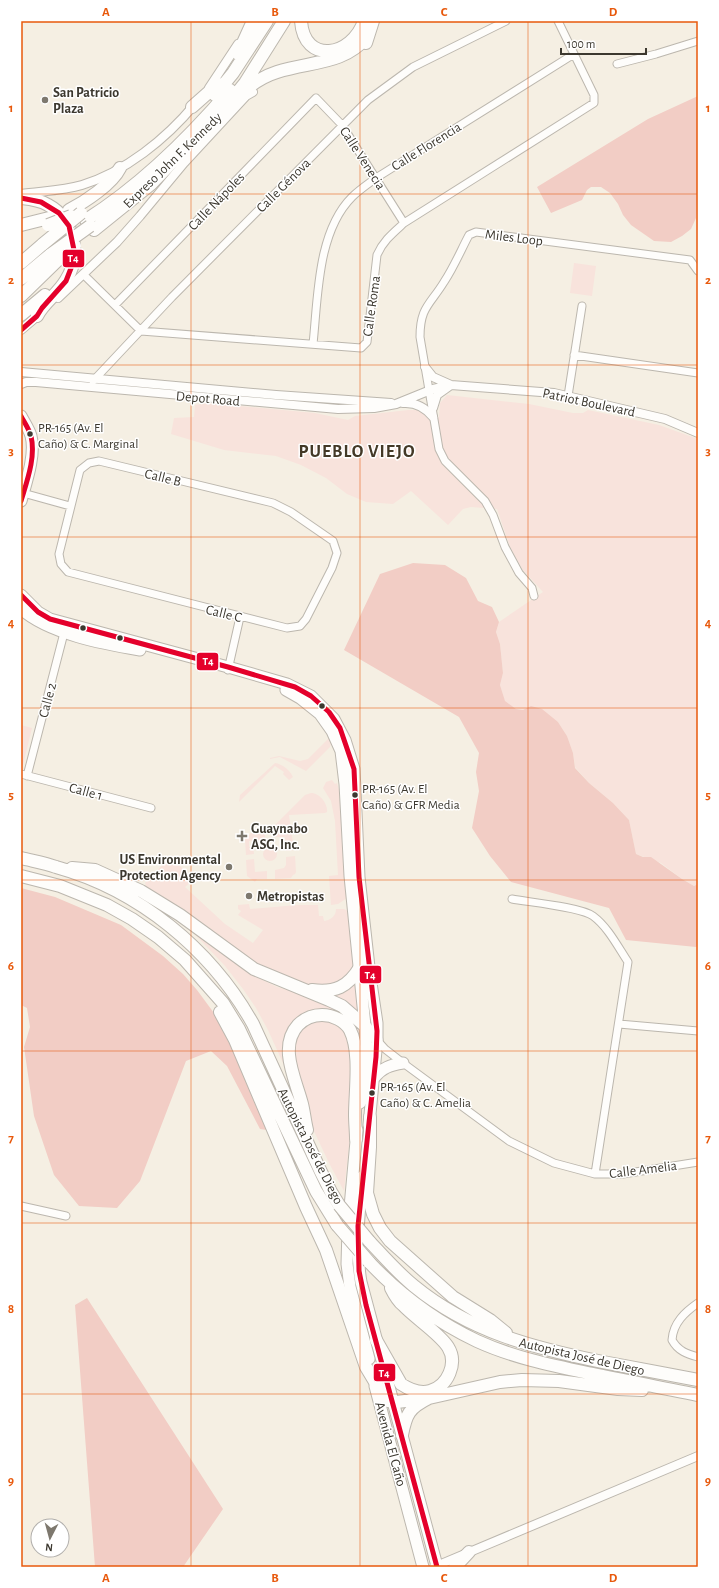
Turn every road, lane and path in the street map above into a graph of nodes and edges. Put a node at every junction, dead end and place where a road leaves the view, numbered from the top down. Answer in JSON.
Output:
{"nodes":[{"id":1,"x":247,"y":21,"type":"edge"},
{"id":2,"x":253,"y":21,"type":"edge"},
{"id":3,"x":267,"y":21,"type":"edge"},
{"id":4,"x":276,"y":21,"type":"edge"},
{"id":5,"x":284,"y":21,"type":"edge"},
{"id":6,"x":301,"y":21,"type":"edge"},
{"id":7,"x":364,"y":21,"type":"edge"},
{"id":8,"x":373,"y":21,"type":"edge"},
{"id":9,"x":506,"y":21,"type":"edge"},
{"id":10,"x":558,"y":21,"type":"edge"},
{"id":11,"x":367,"y":37,"type":"junction"},
{"id":12,"x":698,"y":41,"type":"edge"},
{"id":13,"x":574,"y":54,"type":"junction"},
{"id":14,"x":617,"y":64,"type":"dead end"},
{"id":15,"x":255,"y":90,"type":"joint"},
{"id":16,"x":233,"y":98,"type":"junction"},
{"id":17,"x":316,"y":98,"type":"joint"},
{"id":18,"x":192,"y":107,"type":"junction"},
{"id":19,"x":342,"y":125,"type":"junction"},
{"id":20,"x":120,"y":168,"type":"junction"},
{"id":21,"x":376,"y":178,"type":"junction"},
{"id":22,"x":21,"y":194,"type":"edge"},
{"id":23,"x":21,"y":198,"type":"edge"},
{"id":24,"x":50,"y":221,"type":"junction"},
{"id":25,"x":88,"y":222,"type":"junction"},
{"id":26,"x":404,"y":223,"type":"junction"},
{"id":27,"x":21,"y":224,"type":"edge"},
{"id":28,"x":21,"y":228,"type":"edge"},
{"id":29,"x":50,"y":252,"type":"junction"},
{"id":30,"x":73,"y":262,"type":"junction"},
{"id":31,"x":21,"y":263,"type":"edge"},
{"id":32,"x":21,"y":271,"type":"edge"},
{"id":33,"x":698,"y":271,"type":"edge"},
{"id":34,"x":84,"y":275,"type":"junction"},
{"id":35,"x":21,"y":279,"type":"edge"},
{"id":36,"x":21,"y":296,"type":"edge"},
{"id":37,"x":115,"y":305,"type":"junction"},
{"id":38,"x":582,"y":306,"type":"dead end"},
{"id":39,"x":21,"y":315,"type":"edge"},
{"id":40,"x":37,"y":316,"type":"junction"},
{"id":41,"x":21,"y":330,"type":"edge"},
{"id":42,"x":141,"y":331,"type":"junction"},
{"id":43,"x":313,"y":344,"type":"junction"},
{"id":44,"x":574,"y":355,"type":"junction"},
{"id":45,"x":425,"y":367,"type":"junction"},
{"id":46,"x":21,"y":372,"type":"edge"},
{"id":47,"x":698,"y":373,"type":"edge"},
{"id":48,"x":94,"y":378,"type":"junction"},
{"id":49,"x":21,"y":384,"type":"edge"},
{"id":50,"x":451,"y":385,"type":"junction"},
{"id":51,"x":90,"y":387,"type":"junction"},
{"id":52,"x":429,"y":390,"type":"junction"},
{"id":53,"x":568,"y":396,"type":"junction"},
{"id":54,"x":396,"y":404,"type":"junction"},
{"id":55,"x":433,"y":413,"type":"junction"},
{"id":56,"x":21,"y":416,"type":"edge"},
{"id":57,"x":698,"y":433,"type":"edge"},
{"id":58,"x":22,"y":497,"type":"edge"},
{"id":59,"x":70,"y":506,"type":"junction"},
{"id":60,"x":335,"y":546,"type":"joint"},
{"id":61,"x":64,"y":567,"type":"joint"},
{"id":62,"x":21,"y":595,"type":"edge"},
{"id":63,"x":534,"y":596,"type":"dead end"},
{"id":64,"x":21,"y":609,"type":"edge"},
{"id":65,"x":240,"y":617,"type":"junction"},
{"id":66,"x":66,"y":628,"type":"junction"},
{"id":67,"x":228,"y":670,"type":"junction"},
{"id":68,"x":24,"y":775,"type":"edge"},
{"id":69,"x":151,"y":808,"type":"dead end"},
{"id":70,"x":21,"y":858,"type":"edge"},
{"id":71,"x":57,"y":867,"type":"junction"},
{"id":72,"x":21,"y":876,"type":"edge"},
{"id":73,"x":512,"y":899,"type":"dead end"},
{"id":74,"x":360,"y":967,"type":"junction"},
{"id":75,"x":208,"y":988,"type":"junction"},
{"id":76,"x":299,"y":988,"type":"junction"},
{"id":77,"x":620,"y":1024,"type":"junction"},
{"id":78,"x":365,"y":1026,"type":"junction"},
{"id":79,"x":698,"y":1031,"type":"edge"},
{"id":80,"x":377,"y":1040,"type":"junction"},
{"id":81,"x":403,"y":1063,"type":"junction"},
{"id":82,"x":374,"y":1078,"type":"junction"},
{"id":83,"x":370,"y":1116,"type":"junction"},
{"id":84,"x":356,"y":1139,"type":"junction"},
{"id":85,"x":310,"y":1145,"type":"junction"},
{"id":86,"x":698,"y":1162,"type":"edge"},
{"id":87,"x":595,"y":1174,"type":"junction"},
{"id":88,"x":21,"y":1206,"type":"edge"},
{"id":89,"x":66,"y":1216,"type":"dead end"},
{"id":90,"x":384,"y":1278,"type":"junction"},
{"id":91,"x":698,"y":1303,"type":"edge"},
{"id":92,"x":376,"y":1340,"type":"junction"},
{"id":93,"x":517,"y":1342,"type":"junction"},
{"id":94,"x":698,"y":1357,"type":"edge"},
{"id":95,"x":373,"y":1378,"type":"junction"},
{"id":96,"x":698,"y":1380,"type":"edge"},
{"id":97,"x":672,"y":1390,"type":"junction"},
{"id":98,"x":698,"y":1395,"type":"edge"},
{"id":99,"x":429,"y":1398,"type":"junction"},
{"id":100,"x":393,"y":1402,"type":"junction"},
{"id":101,"x":402,"y":1435,"type":"junction"},
{"id":102,"x":698,"y":1456,"type":"edge"},
{"id":103,"x":469,"y":1552,"type":"junction"},
{"id":104,"x":423,"y":1567,"type":"edge"},
{"id":105,"x":436,"y":1567,"type":"edge"},
{"id":106,"x":455,"y":1567,"type":"edge"}],
"edges":[{"from":1,"to":18,"type":"street"},
{"from":2,"to":18,"type":"highway"},
{"from":3,"to":25,"type":"highway"},
{"from":4,"to":25,"type":"highway","name":"Expreso John F. Kennedy"},
{"from":5,"to":16,"type":"highway","name":"Expreso John F. Kennedy"},
{"from":6,"to":7,"type":"highway"},
{"from":8,"to":11,"type":"highway"},
{"from":9,"to":19,"type":"street","name":"Calle Génova"},
{"from":10,"to":13,"type":"street"},
{"from":11,"to":15,"type":"highway"},
{"from":11,"to":16,"type":"highway"},
{"from":12,"to":14,"type":"street"},
{"from":13,"to":21,"type":"street","name":"Calle Florencia"},
{"from":13,"to":26,"type":"street","name":"Calle Roma"},
{"from":15,"to":34,"type":"street"},
{"from":16,"to":25,"type":"highway","name":"Expreso John F. Kennedy"},
{"from":17,"to":19,"type":"street","name":"Calle Venecia"},
{"from":17,"to":37,"type":"street","name":"Calle Nápoles"},
{"from":18,"to":20,"type":"street"},
{"from":19,"to":21,"type":"street","name":"Calle Venecia"},
{"from":19,"to":42,"type":"street","name":"Calle Génova"},
{"from":20,"to":22,"type":"street"},
{"from":20,"to":24,"type":"highway"},
{"from":21,"to":26,"type":"street","name":"Calle Venecia"},
{"from":21,"to":43,"type":"street","name":"Calle Florencia"},
{"from":23,"to":30,"type":"highway"},
{"from":24,"to":25,"type":"highway","bridge":true},
{"from":24,"to":27,"type":"highway"},
{"from":24,"to":28,"type":"highway"},
{"from":25,"to":29,"type":"highway","bridge":true},
{"from":25,"to":29,"type":"highway","name":"Expreso John F. Kennedy","bridge":true},
{"from":26,"to":43,"type":"street","name":"Calle Roma"},
{"from":29,"to":31,"type":"highway"},
{"from":29,"to":32,"type":"highway","name":"Expreso John F. Kennedy"},
{"from":29,"to":35,"type":"highway"},
{"from":29,"to":36,"type":"highway","name":"Expreso John F. Kennedy"},
{"from":30,"to":39,"type":"highway"},
{"from":30,"to":40,"type":"highway"},
{"from":33,"to":45,"type":"street","name":"Miles Loop"},
{"from":34,"to":37,"type":"street"},
{"from":34,"to":40,"type":"street"},
{"from":37,"to":42,"type":"street"},
{"from":38,"to":44,"type":"street"},
{"from":40,"to":41,"type":"street"},
{"from":42,"to":43,"type":"street","name":"Calle Roma"},
{"from":42,"to":48,"type":"street","name":"Calle Génova"},
{"from":44,"to":47,"type":"street"},
{"from":44,"to":53,"type":"street"},
{"from":45,"to":50,"type":"street"},
{"from":45,"to":52,"type":"street","name":"Miles Loop"},
{"from":46,"to":48,"type":"street","name":"Depot Road"},
{"from":48,"to":51,"type":"street","name":"Calle Génova"},
{"from":48,"to":54,"type":"street","name":"Depot Road"},
{"from":49,"to":51,"type":"street","name":"Depot Road"},
{"from":50,"to":52,"type":"street","name":"Patriot Boulevard"},
{"from":50,"to":53,"type":"street","name":"Patriot Boulevard"},
{"from":50,"to":55,"type":"street"},
{"from":51,"to":54,"type":"street","name":"Depot Road"},
{"from":52,"to":54,"type":"street","name":"Depot Road"},
{"from":52,"to":55,"type":"street","name":"Miles Loop"},
{"from":53,"to":57,"type":"street","name":"Patriot Boulevard"},
{"from":54,"to":55,"type":"street"},
{"from":55,"to":63,"type":"street","name":"Miles Loop"},
{"from":56,"to":58,"type":"main road"},
{"from":58,"to":59,"type":"street"},
{"from":59,"to":60,"type":"street","name":"Calle B"},
{"from":59,"to":61,"type":"street","name":"Calle B"},
{"from":60,"to":65,"type":"street","name":"Calle C"},
{"from":61,"to":65,"type":"street","name":"Calle C"},
{"from":62,"to":66,"type":"main road","name":"Avenida El Caño"},
{"from":64,"to":66,"type":"main road","name":"Avenida El Caño"},
{"from":65,"to":67,"type":"street"},
{"from":66,"to":67,"type":"main road","name":"Avenida El Caño"},
{"from":66,"to":68,"type":"street","name":"Calle 2"},
{"from":67,"to":74,"type":"main road","name":"Avenida El Caño"},
{"from":67,"to":80,"type":"main road","name":"Avenida El Caño"},
{"from":68,"to":69,"type":"street","name":"Calle 1"},
{"from":70,"to":71,"type":"highway","name":"Autopista José de Diego"},
{"from":71,"to":76,"type":"highway"},
{"from":71,"to":85,"type":"highway","name":"Autopista José de Diego"},
{"from":72,"to":75,"type":"highway","name":"Autopista José de Diego"},
{"from":73,"to":77,"type":"street"},
{"from":74,"to":76,"type":"highway"},
{"from":74,"to":78,"type":"main road","name":"Avenida El Caño"},
{"from":75,"to":90,"type":"highway","name":"Autopista José de Diego","bridge":true},
{"from":75,"to":95,"type":"highway"},
{"from":76,"to":78,"type":"highway"},
{"from":77,"to":79,"type":"street"},
{"from":77,"to":87,"type":"street"},
{"from":78,"to":80,"type":"main road"},
{"from":78,"to":84,"type":"main road","name":"Avenida El Caño"},
{"from":80,"to":81,"type":"street","name":"Calle Amelia"},
{"from":80,"to":82,"type":"main road","name":"Avenida El Caño"},
{"from":81,"to":82,"type":"main road"},
{"from":81,"to":87,"type":"street","name":"Calle Amelia"},
{"from":82,"to":83,"type":"main road","name":"Avenida El Caño"},
{"from":83,"to":92,"type":"main road","name":"Avenida El Caño"},
{"from":83,"to":93,"type":"highway"},
{"from":84,"to":85,"type":"highway"},
{"from":84,"to":95,"type":"main road","name":"Avenida El Caño"},
{"from":85,"to":93,"type":"highway","name":"Autopista José de Diego","bridge":true},
{"from":86,"to":87,"type":"street","name":"Calle Amelia"},
{"from":88,"to":89,"type":"street"},
{"from":90,"to":92,"type":"highway"},
{"from":90,"to":97,"type":"highway","name":"Autopista José de Diego"},
{"from":91,"to":94,"type":"street"},
{"from":92,"to":100,"type":"main road","name":"Avenida El Caño"},
{"from":93,"to":96,"type":"highway","name":"Autopista José de Diego"},
{"from":95,"to":100,"type":"highway"},
{"from":95,"to":104,"type":"main road","name":"Avenida El Caño"},
{"from":97,"to":98,"type":"highway","name":"Autopista José de Diego"},
{"from":97,"to":99,"type":"highway"},
{"from":99,"to":100,"type":"highway"},
{"from":99,"to":101,"type":"highway"},
{"from":100,"to":101,"type":"main road","name":"Avenida El Caño"},
{"from":101,"to":105,"type":"main road","name":"Avenida El Caño"},
{"from":102,"to":103,"type":"street"},
{"from":103,"to":105,"type":"street"},
{"from":103,"to":106,"type":"highway"}]}
